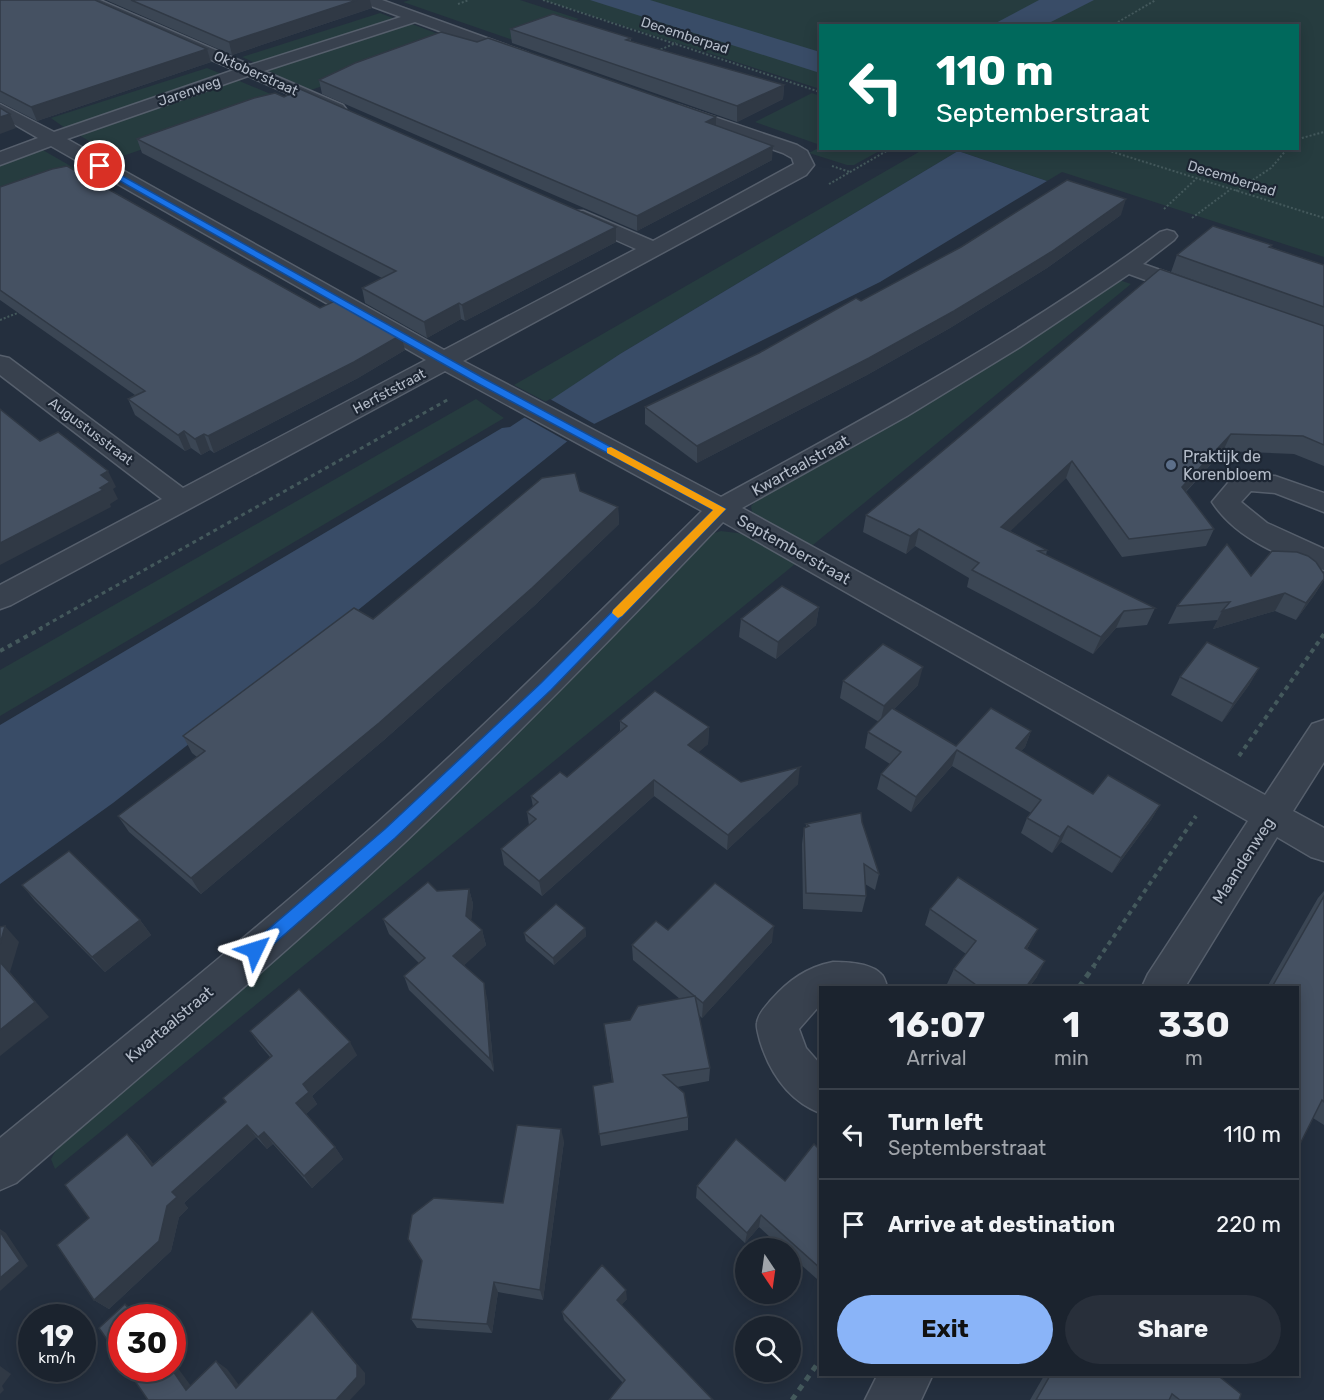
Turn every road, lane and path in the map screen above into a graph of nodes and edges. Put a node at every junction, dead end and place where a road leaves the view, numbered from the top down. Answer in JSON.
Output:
{"nodes":[{"id":1,"x":88,"y":0,"type":"edge"},
{"id":2,"x":368,"y":0,"type":"edge"},
{"id":3,"x":543,"y":0,"type":"edge"},
{"id":4,"x":1156,"y":0,"type":"edge"},
{"id":5,"x":414,"y":18,"type":"junction"},
{"id":6,"x":1114,"y":24,"type":"edge"},
{"id":7,"x":676,"y":44,"type":"junction"},
{"id":8,"x":654,"y":52,"type":"edge"},
{"id":9,"x":532,"y":60,"type":"edge"},
{"id":10,"x":249,"y":70,"type":"junction"},
{"id":11,"x":819,"y":92,"type":"edge"},
{"id":12,"x":661,"y":105,"type":"edge"},
{"id":13,"x":0,"y":110,"type":"edge"},
{"id":14,"x":358,"y":118,"type":"edge"},
{"id":15,"x":1324,"y":132,"type":"edge"},
{"id":16,"x":50,"y":139,"type":"junction"},
{"id":17,"x":1299,"y":139,"type":"edge"},
{"id":18,"x":1106,"y":150,"type":"edge"},
{"id":19,"x":1286,"y":150,"type":"edge"},
{"id":20,"x":0,"y":159,"type":"edge"},
{"id":21,"x":1232,"y":189,"type":"junction"},
{"id":22,"x":1236,"y":190,"type":"junction"},
{"id":23,"x":560,"y":208,"type":"edge"},
{"id":24,"x":1324,"y":218,"type":"edge"},
{"id":25,"x":1167,"y":236,"type":"joint"},
{"id":26,"x":654,"y":249,"type":"junction"},
{"id":27,"x":1127,"y":266,"type":"junction"},
{"id":28,"x":1217,"y":298,"type":"edge"},
{"id":29,"x":21,"y":312,"type":"edge"},
{"id":30,"x":0,"y":320,"type":"edge"},
{"id":31,"x":448,"y":360,"type":"junction"},
{"id":32,"x":0,"y":363,"type":"edge"},
{"id":33,"x":181,"y":500,"type":"junction"},
{"id":34,"x":1324,"y":503,"type":"edge"},
{"id":35,"x":720,"y":509,"type":"junction"},
{"id":36,"x":1324,"y":560,"type":"edge"},
{"id":37,"x":0,"y":598,"type":"edge"},
{"id":38,"x":1324,"y":733,"type":"edge"},
{"id":39,"x":1271,"y":817,"type":"junction"},
{"id":40,"x":1324,"y":846,"type":"edge"},
{"id":41,"x":866,"y":986,"type":"edge"},
{"id":42,"x":1163,"y":986,"type":"edge"},
{"id":43,"x":819,"y":1091,"type":"edge"},
{"id":44,"x":0,"y":1167,"type":"edge"},
{"id":45,"x":819,"y":1361,"type":"edge"},
{"id":46,"x":907,"y":1376,"type":"edge"},
{"id":47,"x":792,"y":1400,"type":"edge"},
{"id":48,"x":891,"y":1400,"type":"edge"}],
"edges":[{"from":1,"to":10,"type":"street","name":"Oktoberstraat"},
{"from":2,"to":5,"type":"street"},
{"from":3,"to":7,"type":"path","name":"Decemberpad"},
{"from":4,"to":6,"type":"path"},
{"from":5,"to":9,"type":"street"},
{"from":5,"to":10,"type":"street","name":"Jarenweg"},
{"from":7,"to":8,"type":"path"},
{"from":7,"to":11,"type":"path","name":"Decemberpad"},
{"from":10,"to":14,"type":"street","name":"Oktoberstraat"},
{"from":10,"to":16,"type":"street","name":"Jarenweg"},
{"from":12,"to":26,"type":"street","name":"Herfststraat"},
{"from":13,"to":16,"type":"street","name":"Septemberstraat"},
{"from":15,"to":17,"type":"path"},
{"from":16,"to":20,"type":"street","name":"Jarenweg"},
{"from":16,"to":31,"type":"street","name":"Septemberstraat"},
{"from":18,"to":21,"type":"path","name":"Decemberpad"},
{"from":19,"to":22,"type":"path"},
{"from":21,"to":22,"type":"path","name":"Decemberpad"},
{"from":21,"to":25,"type":"path"},
{"from":22,"to":24,"type":"path","name":"Decemberpad"},
{"from":23,"to":26,"type":"street"},
{"from":25,"to":27,"type":"street","name":"Kwartaalstraat"},
{"from":26,"to":31,"type":"street","name":"Herfststraat"},
{"from":27,"to":28,"type":"street"},
{"from":27,"to":35,"type":"street","name":"Kwartaalstraat"},
{"from":29,"to":30,"type":"path"},
{"from":31,"to":33,"type":"street","name":"Herfststraat"},
{"from":31,"to":35,"type":"street","name":"Septemberstraat"},
{"from":32,"to":33,"type":"street","name":"Augustusstraat"},
{"from":33,"to":37,"type":"street","name":"Herfststraat"},
{"from":34,"to":36,"type":"street"},
{"from":35,"to":39,"type":"street","name":"Septemberstraat"},
{"from":35,"to":44,"type":"street","name":"Kwartaalstraat"},
{"from":38,"to":39,"type":"street","name":"Maandenweg"},
{"from":39,"to":40,"type":"street","name":"Septemberstraat"},
{"from":39,"to":42,"type":"street","name":"Maandenweg"},
{"from":41,"to":43,"type":"street"},
{"from":45,"to":47,"type":"path"},
{"from":46,"to":48,"type":"street"}]}
